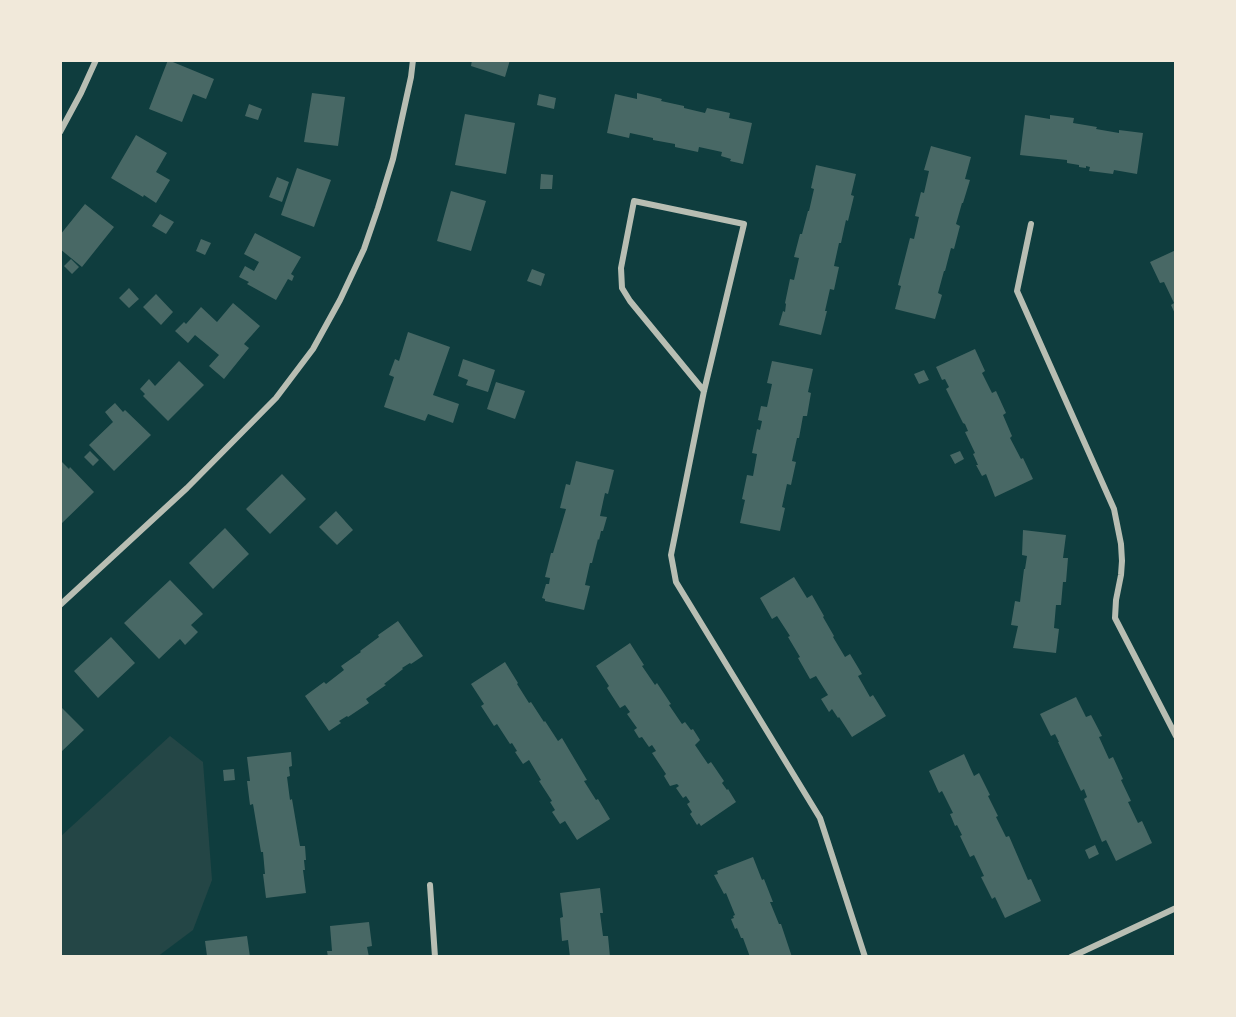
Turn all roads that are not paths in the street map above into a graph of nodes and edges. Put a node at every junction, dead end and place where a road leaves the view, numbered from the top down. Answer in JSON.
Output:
{"nodes":[{"id":1,"x":96,"y":60,"type":"edge"},
{"id":2,"x":413,"y":60,"type":"edge"},
{"id":3,"x":60,"y":132,"type":"edge"},
{"id":4,"x":1031,"y":224,"type":"dead end"},
{"id":5,"x":704,"y":391,"type":"junction"},
{"id":6,"x":60,"y":605,"type":"edge"},
{"id":7,"x":1176,"y":736,"type":"edge"},
{"id":8,"x":430,"y":885,"type":"dead end"},
{"id":9,"x":1176,"y":908,"type":"edge"},
{"id":10,"x":435,"y":957,"type":"edge"},
{"id":11,"x":865,"y":957,"type":"edge"},
{"id":12,"x":1071,"y":957,"type":"edge"}],
"edges":[{"from":1,"to":3,"type":"street"},
{"from":2,"to":6,"type":"street"},
{"from":4,"to":7,"type":"street"},
{"from":5,"to":5,"type":"street"},
{"from":5,"to":11,"type":"street"},
{"from":8,"to":10,"type":"street"},
{"from":9,"to":12,"type":"street"}]}
